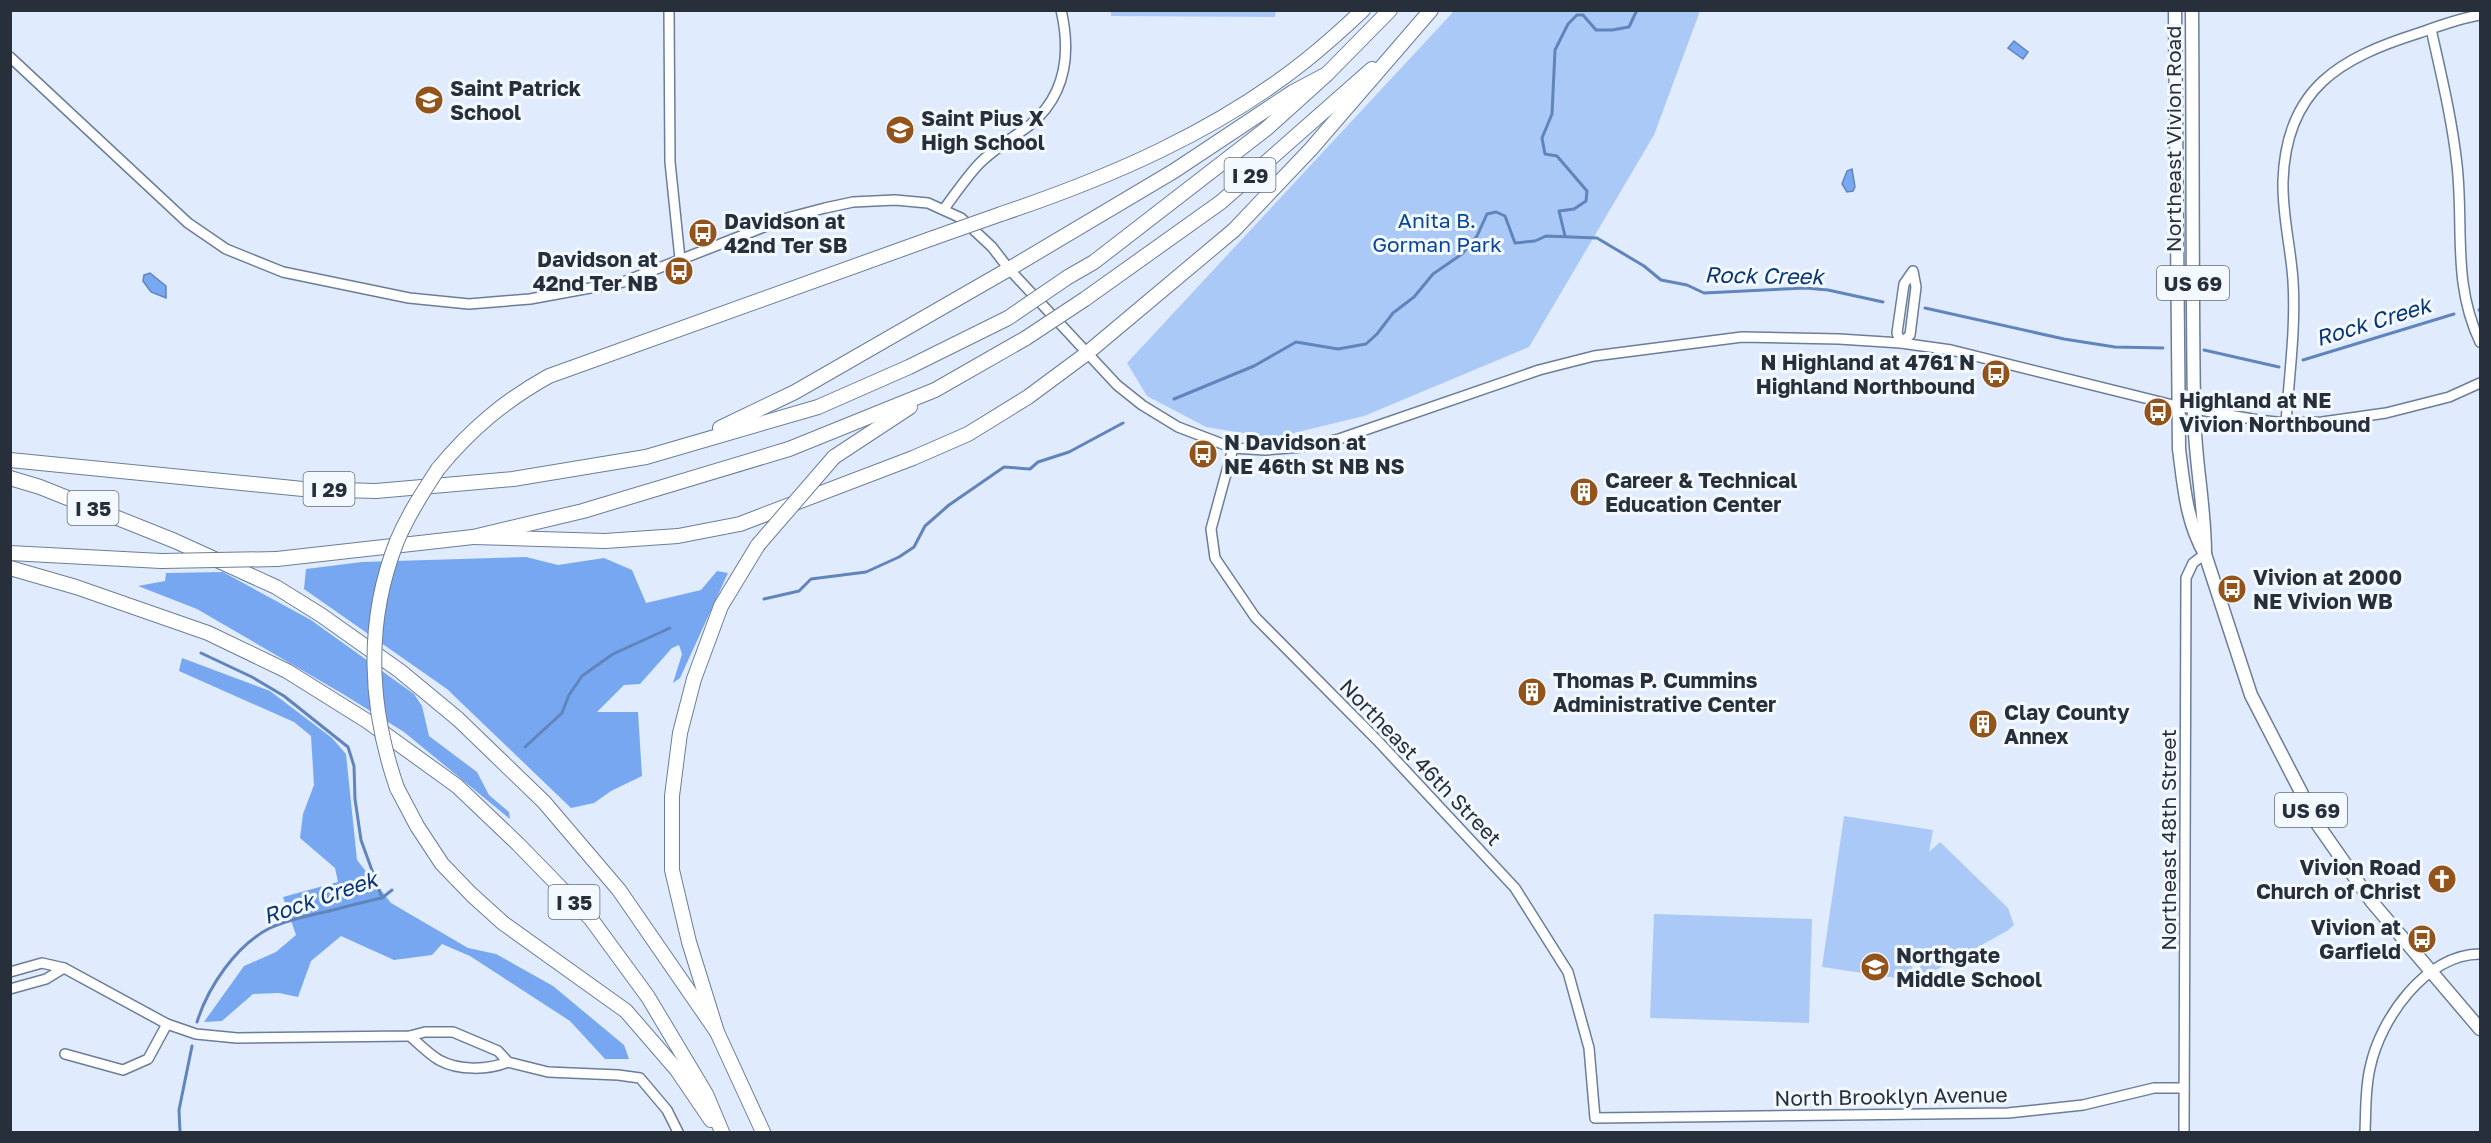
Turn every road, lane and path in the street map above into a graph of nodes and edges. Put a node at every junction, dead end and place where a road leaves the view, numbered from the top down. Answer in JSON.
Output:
{"nodes":[{"id":1,"x":669,"y":10,"type":"edge"},
{"id":2,"x":1061,"y":10,"type":"edge"},
{"id":3,"x":1363,"y":10,"type":"edge"},
{"id":4,"x":1390,"y":10,"type":"edge"},
{"id":5,"x":1431,"y":10,"type":"edge"},
{"id":6,"x":2175,"y":10,"type":"edge"},
{"id":7,"x":2192,"y":10,"type":"edge"},
{"id":8,"x":2481,"y":15,"type":"edge"},
{"id":9,"x":2431,"y":29,"type":"junction"},
{"id":10,"x":1406,"y":40,"type":"junction"},
{"id":11,"x":10,"y":57,"type":"edge"},
{"id":12,"x":1327,"y":74,"type":"junction"},
{"id":13,"x":944,"y":209,"type":"junction"},
{"id":14,"x":680,"y":260,"type":"junction"},
{"id":15,"x":1009,"y":269,"type":"junction"},
{"id":16,"x":2481,"y":342,"type":"edge"},
{"id":17,"x":1901,"y":343,"type":"junction"},
{"id":18,"x":1086,"y":354,"type":"junction"},
{"id":19,"x":2481,"y":383,"type":"edge"},
{"id":20,"x":935,"y":390,"type":"junction"},
{"id":21,"x":2177,"y":406,"type":"junction"},
{"id":22,"x":2194,"y":409,"type":"junction"},
{"id":23,"x":2286,"y":423,"type":"junction"},
{"id":24,"x":1233,"y":448,"type":"junction"},
{"id":25,"x":646,"y":457,"type":"junction"},
{"id":26,"x":10,"y":460,"type":"edge"},
{"id":27,"x":10,"y":478,"type":"edge"},
{"id":28,"x":473,"y":537,"type":"junction"},
{"id":29,"x":10,"y":553,"type":"edge"},
{"id":30,"x":2205,"y":554,"type":"junction"},
{"id":31,"x":10,"y":568,"type":"edge"},
{"id":32,"x":2481,"y":954,"type":"edge"},
{"id":33,"x":64,"y":968,"type":"junction"},
{"id":34,"x":10,"y":972,"type":"edge"},
{"id":35,"x":2430,"y":972,"type":"junction"},
{"id":36,"x":10,"y":989,"type":"edge"},
{"id":37,"x":167,"y":1024,"type":"junction"},
{"id":38,"x":2481,"y":1029,"type":"edge"},
{"id":39,"x":717,"y":1032,"type":"junction"},
{"id":40,"x":410,"y":1036,"type":"junction"},
{"id":41,"x":65,"y":1054,"type":"dead end"},
{"id":42,"x":508,"y":1062,"type":"junction"},
{"id":43,"x":2184,"y":1088,"type":"junction"},
{"id":44,"x":1595,"y":1118,"type":"joint"},
{"id":45,"x":678,"y":1132,"type":"edge"},
{"id":46,"x":720,"y":1132,"type":"edge"},
{"id":47,"x":763,"y":1132,"type":"edge"},
{"id":48,"x":2184,"y":1132,"type":"edge"},
{"id":49,"x":2365,"y":1132,"type":"edge"}],
"edges":[{"from":1,"to":14,"type":"street"},
{"from":2,"to":13,"type":"street"},
{"from":3,"to":46,"type":"highway","bridge":true},
{"from":4,"to":12,"type":"highway","number":"I 29"},
{"from":5,"to":10,"type":"highway","number":"I 29"},
{"from":6,"to":21,"type":"main road","name":"Northeast Vivion Road","number":"US 69"},
{"from":7,"to":22,"type":"main road","name":"Northeast Vivion Road","number":"US 69"},
{"from":8,"to":9,"type":"street"},
{"from":9,"to":16,"type":"street"},
{"from":9,"to":23,"type":"street"},
{"from":10,"to":18,"type":"highway"},
{"from":10,"to":20,"type":"highway","number":"I 29","bridge":true},
{"from":11,"to":14,"type":"street"},
{"from":12,"to":15,"type":"highway"},
{"from":12,"to":25,"type":"highway","number":"I 29","bridge":true},
{"from":13,"to":14,"type":"street"},
{"from":13,"to":15,"type":"street"},
{"from":15,"to":18,"type":"street"},
{"from":15,"to":25,"type":"highway"},
{"from":17,"to":17,"type":"street"},
{"from":17,"to":21,"type":"street"},
{"from":17,"to":24,"type":"street"},
{"from":18,"to":24,"type":"street"},
{"from":18,"to":28,"type":"highway"},
{"from":19,"to":23,"type":"street"},
{"from":20,"to":28,"type":"highway","number":"I 29"},
{"from":20,"to":39,"type":"highway","bridge":true},
{"from":21,"to":22,"type":"street"},
{"from":21,"to":30,"type":"main road","name":"Northeast Vivion Road","number":"US 69"},
{"from":22,"to":23,"type":"street"},
{"from":22,"to":30,"type":"main road","name":"Northeast Vivion Road","number":"US 69"},
{"from":24,"to":44,"type":"street","name":"Northeast 46th Street"},
{"from":25,"to":26,"type":"highway","number":"I 29"},
{"from":27,"to":39,"type":"highway","number":"I 35"},
{"from":28,"to":29,"type":"highway","number":"I 29","bridge":true},
{"from":30,"to":35,"type":"main road","name":"Northeast Vivion Road","number":"US 69"},
{"from":30,"to":43,"type":"street","name":"Northeast 48th Street"},
{"from":31,"to":46,"type":"highway","number":"I 35"},
{"from":32,"to":35,"type":"street"},
{"from":33,"to":34,"type":"street"},
{"from":33,"to":36,"type":"street"},
{"from":33,"to":37,"type":"street"},
{"from":35,"to":38,"type":"main road","name":"Northeast Vivion Road","number":"US 69"},
{"from":35,"to":49,"type":"street"},
{"from":37,"to":40,"type":"street"},
{"from":37,"to":41,"type":"street"},
{"from":39,"to":47,"type":"highway","number":"I 35"},
{"from":40,"to":42,"type":"street"},
{"from":40,"to":42,"type":"street"},
{"from":42,"to":45,"type":"street"},
{"from":43,"to":44,"type":"street","name":"North Brooklyn Avenue"},
{"from":43,"to":48,"type":"street","name":"Northeast 48th Street"}]}
